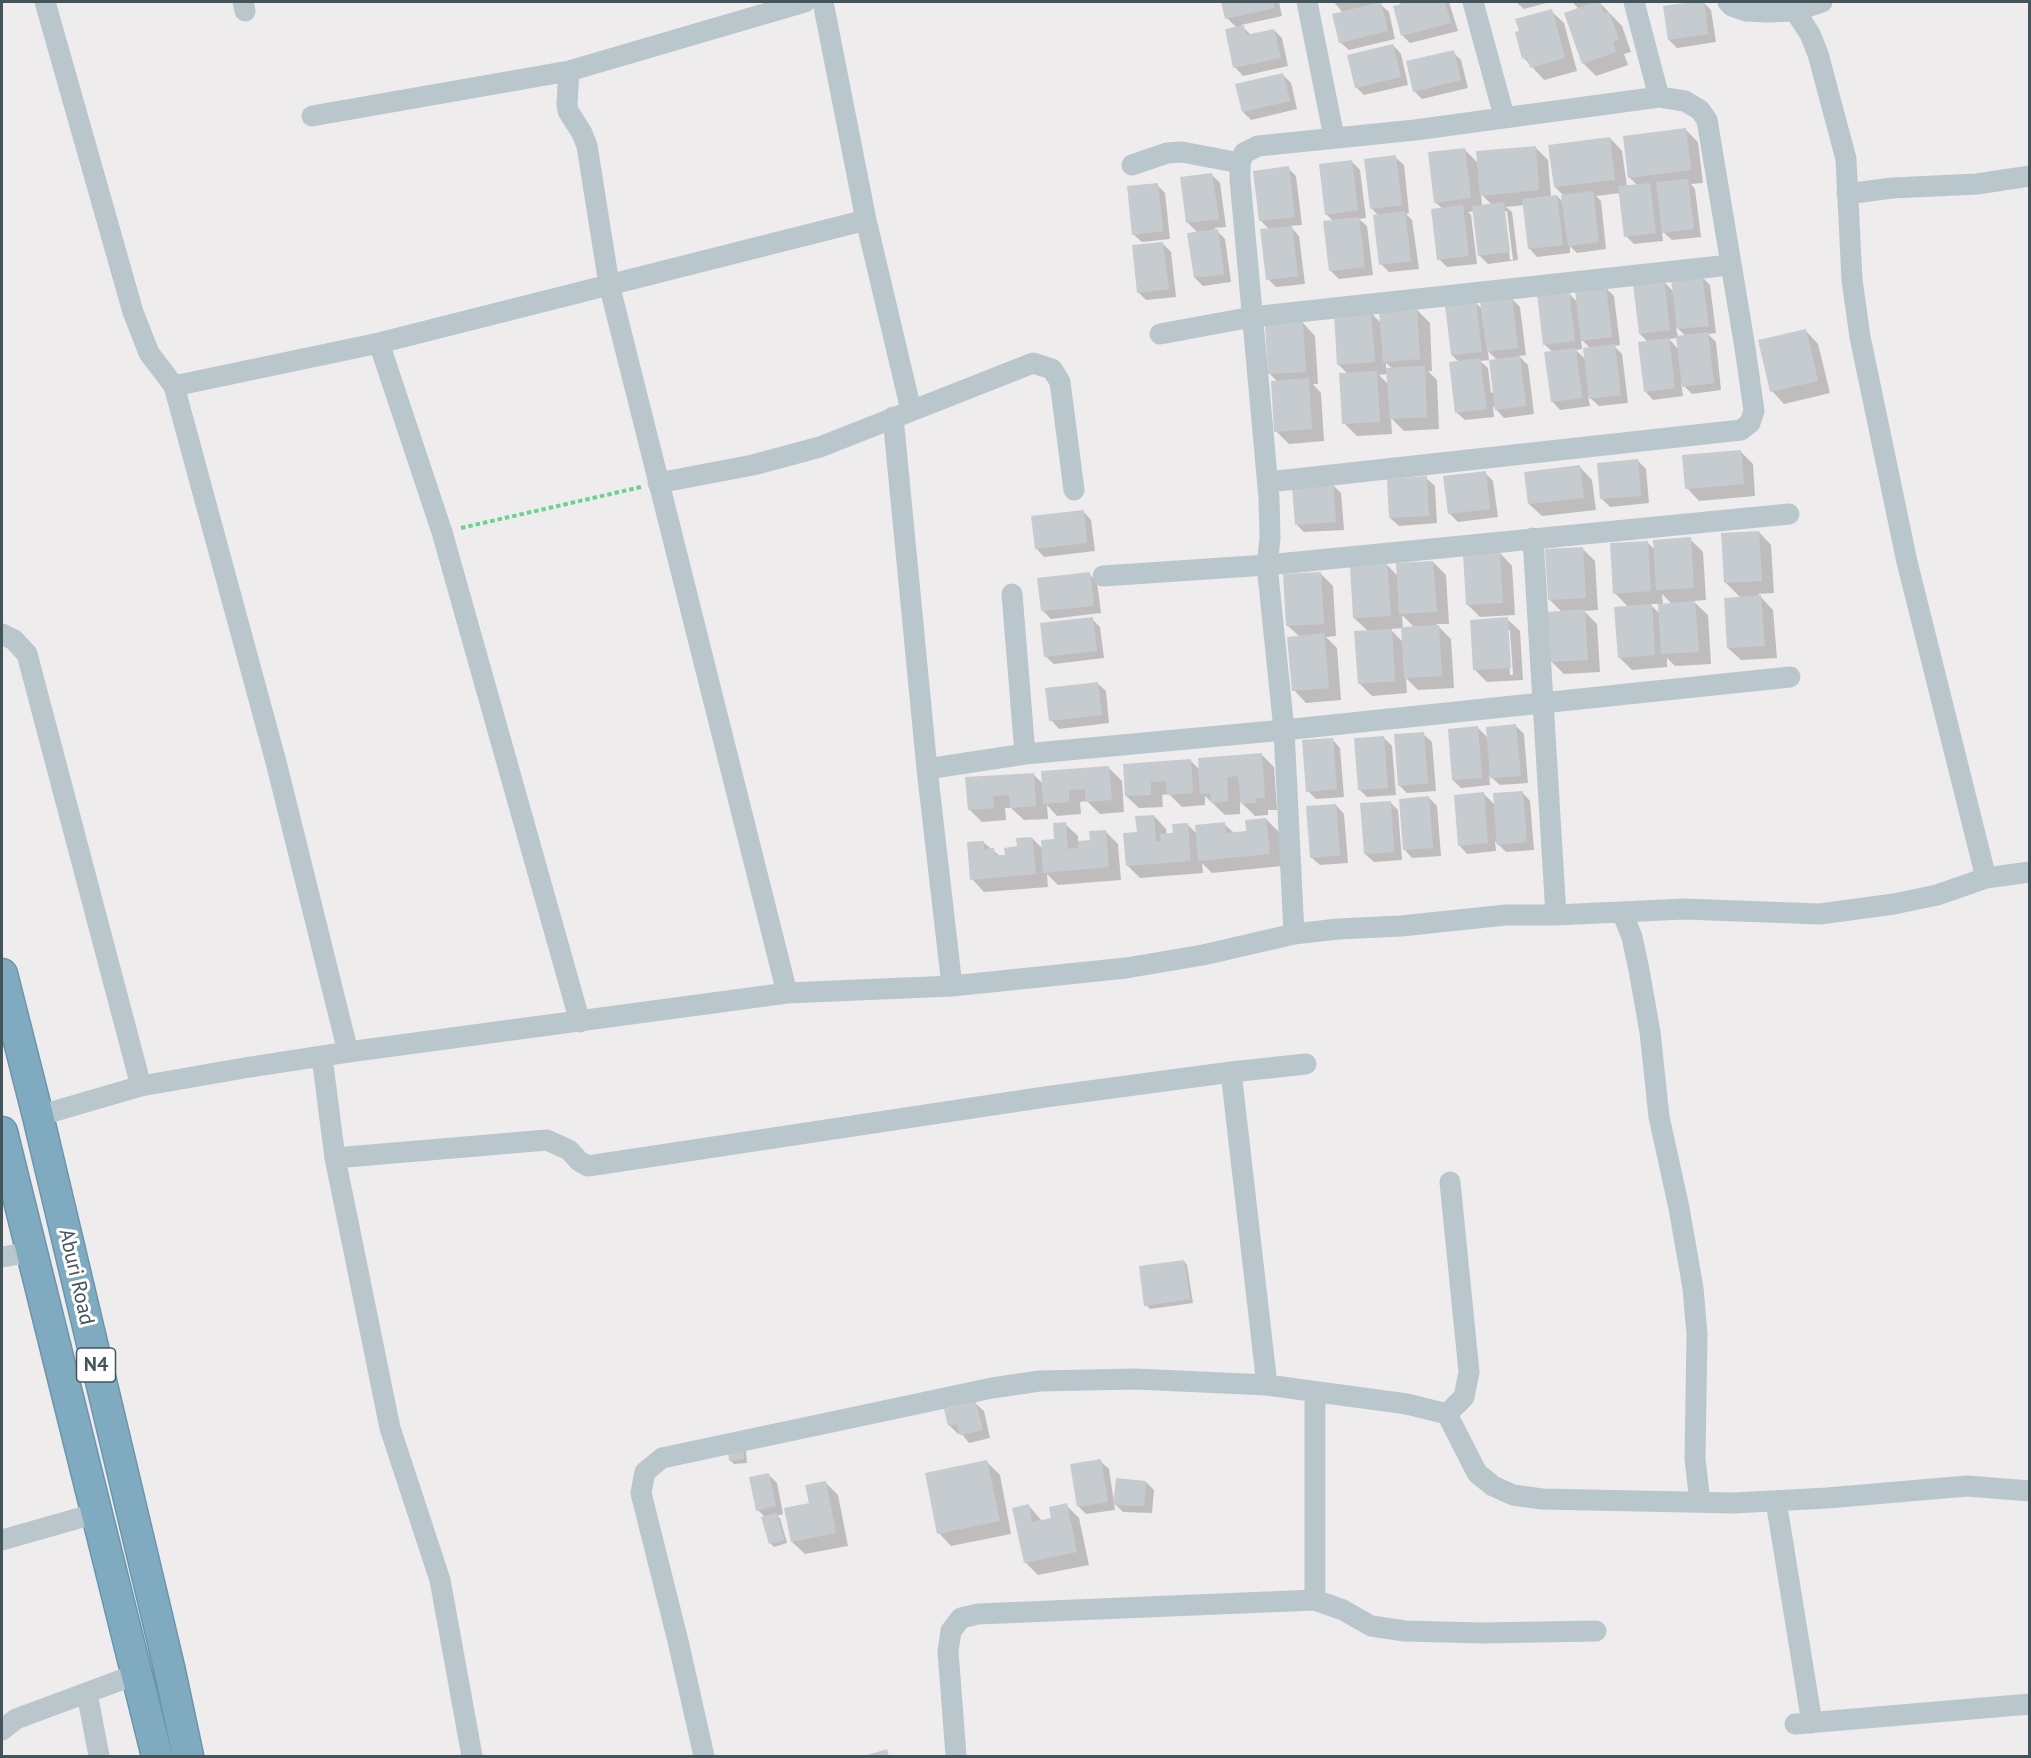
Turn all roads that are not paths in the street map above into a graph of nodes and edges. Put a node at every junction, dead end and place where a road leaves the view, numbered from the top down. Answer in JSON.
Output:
{"nodes":[{"id":1,"x":45,"y":2,"type":"edge"},
{"id":2,"x":805,"y":2,"type":"edge"},
{"id":3,"x":823,"y":2,"type":"edge"},
{"id":4,"x":1307,"y":2,"type":"edge"},
{"id":5,"x":1473,"y":2,"type":"edge"},
{"id":6,"x":1634,"y":2,"type":"edge"},
{"id":7,"x":1728,"y":2,"type":"edge"},
{"id":8,"x":1822,"y":2,"type":"edge"},
{"id":9,"x":1795,"y":11,"type":"junction"},
{"id":10,"x":569,"y":70,"type":"junction"},
{"id":11,"x":1659,"y":97,"type":"junction"},
{"id":12,"x":312,"y":116,"type":"dead end"},
{"id":13,"x":1504,"y":117,"type":"junction"},
{"id":14,"x":1334,"y":137,"type":"junction"},
{"id":15,"x":1240,"y":163,"type":"junction"},
{"id":16,"x":1132,"y":165,"type":"dead end"},
{"id":17,"x":2030,"y":176,"type":"edge"},
{"id":18,"x":1847,"y":194,"type":"junction"},
{"id":19,"x":866,"y":220,"type":"junction"},
{"id":20,"x":1730,"y":266,"type":"junction"},
{"id":21,"x":609,"y":284,"type":"junction"},
{"id":22,"x":1252,"y":317,"type":"junction"},
{"id":23,"x":1160,"y":334,"type":"dead end"},
{"id":24,"x":379,"y":344,"type":"junction"},
{"id":25,"x":174,"y":386,"type":"junction"},
{"id":26,"x":902,"y":414,"type":"junction"},
{"id":27,"x":1268,"y":482,"type":"junction"},
{"id":28,"x":658,"y":483,"type":"junction"},
{"id":29,"x":1074,"y":490,"type":"dead end"},
{"id":30,"x":1789,"y":514,"type":"dead end"},
{"id":31,"x":1533,"y":538,"type":"junction"},
{"id":32,"x":1267,"y":565,"type":"junction"},
{"id":33,"x":1103,"y":576,"type":"dead end"},
{"id":34,"x":1012,"y":594,"type":"dead end"},
{"id":35,"x":2,"y":634,"type":"edge"},
{"id":36,"x":1790,"y":677,"type":"dead end"},
{"id":37,"x":1543,"y":703,"type":"junction"},
{"id":38,"x":1284,"y":730,"type":"junction"},
{"id":39,"x":1025,"y":754,"type":"junction"},
{"id":40,"x":927,"y":769,"type":"junction"},
{"id":41,"x":2030,"y":872,"type":"edge"},
{"id":42,"x":1986,"y":878,"type":"junction"},
{"id":43,"x":1622,"y":912,"type":"junction"},
{"id":44,"x":1556,"y":915,"type":"junction"},
{"id":45,"x":1294,"y":934,"type":"junction"},
{"id":46,"x":2,"y":974,"type":"edge"},
{"id":47,"x":952,"y":986,"type":"junction"},
{"id":48,"x":787,"y":993,"type":"junction"},
{"id":49,"x":580,"y":1022,"type":"junction"},
{"id":50,"x":348,"y":1052,"type":"junction"},
{"id":51,"x":322,"y":1057,"type":"junction"},
{"id":52,"x":1306,"y":1064,"type":"dead end"},
{"id":53,"x":1231,"y":1072,"type":"junction"},
{"id":54,"x":141,"y":1086,"type":"junction"},
{"id":55,"x":38,"y":1116,"type":"junction"},
{"id":56,"x":2,"y":1132,"type":"edge"},
{"id":57,"x":335,"y":1158,"type":"junction"},
{"id":58,"x":1450,"y":1182,"type":"dead end"},
{"id":59,"x":8,"y":1189,"type":"edge"},
{"id":60,"x":32,"y":1252,"type":"junction"},
{"id":61,"x":2,"y":1257,"type":"edge"},
{"id":62,"x":1267,"y":1385,"type":"junction"},
{"id":63,"x":1315,"y":1393,"type":"junction"},
{"id":64,"x":1447,"y":1414,"type":"junction"},
{"id":65,"x":2030,"y":1491,"type":"edge"},
{"id":66,"x":1776,"y":1501,"type":"junction"},
{"id":67,"x":1700,"y":1502,"type":"junction"},
{"id":68,"x":98,"y":1512,"type":"junction"},
{"id":69,"x":2,"y":1540,"type":"edge"},
{"id":70,"x":1316,"y":1600,"type":"junction"},
{"id":71,"x":1596,"y":1631,"type":"dead end"},
{"id":72,"x":137,"y":1674,"type":"junction"},
{"id":73,"x":87,"y":1693,"type":"junction"},
{"id":74,"x":2030,"y":1704,"type":"edge"},
{"id":75,"x":2,"y":1730,"type":"edge"},
{"id":76,"x":99,"y":1756,"type":"edge"},
{"id":77,"x":152,"y":1756,"type":"edge"},
{"id":78,"x":157,"y":1756,"type":"edge"},
{"id":79,"x":188,"y":1756,"type":"edge"},
{"id":80,"x":472,"y":1756,"type":"edge"},
{"id":81,"x":704,"y":1756,"type":"edge"},
{"id":82,"x":956,"y":1756,"type":"edge"}],
"edges":[{"from":1,"to":25,"type":"street"},
{"from":2,"to":10,"type":"street"},
{"from":3,"to":19,"type":"street"},
{"from":4,"to":14,"type":"street"},
{"from":5,"to":13,"type":"street"},
{"from":6,"to":11,"type":"street"},
{"from":7,"to":9,"type":"street"},
{"from":8,"to":9,"type":"street"},
{"from":9,"to":18,"type":"street"},
{"from":10,"to":12,"type":"street"},
{"from":10,"to":21,"type":"street"},
{"from":11,"to":13,"type":"street"},
{"from":11,"to":20,"type":"street"},
{"from":13,"to":14,"type":"street"},
{"from":14,"to":15,"type":"street"},
{"from":15,"to":16,"type":"street"},
{"from":15,"to":22,"type":"street"},
{"from":17,"to":18,"type":"street"},
{"from":18,"to":42,"type":"street"},
{"from":19,"to":21,"type":"street"},
{"from":19,"to":26,"type":"street"},
{"from":20,"to":22,"type":"street"},
{"from":20,"to":27,"type":"street"},
{"from":21,"to":24,"type":"street"},
{"from":21,"to":28,"type":"street"},
{"from":22,"to":23,"type":"street"},
{"from":22,"to":27,"type":"street"},
{"from":24,"to":25,"type":"street"},
{"from":24,"to":49,"type":"street"},
{"from":25,"to":50,"type":"street"},
{"from":26,"to":28,"type":"street"},
{"from":26,"to":29,"type":"street"},
{"from":26,"to":40,"type":"street"},
{"from":27,"to":32,"type":"street"},
{"from":28,"to":48,"type":"street"},
{"from":30,"to":31,"type":"street"},
{"from":31,"to":32,"type":"street"},
{"from":31,"to":37,"type":"street"},
{"from":32,"to":33,"type":"street"},
{"from":32,"to":38,"type":"street"},
{"from":34,"to":39,"type":"street"},
{"from":35,"to":54,"type":"street"},
{"from":36,"to":37,"type":"street"},
{"from":37,"to":38,"type":"street"},
{"from":37,"to":44,"type":"street"},
{"from":38,"to":39,"type":"street"},
{"from":38,"to":45,"type":"street"},
{"from":39,"to":40,"type":"street"},
{"from":40,"to":47,"type":"street"},
{"from":41,"to":42,"type":"street"},
{"from":42,"to":43,"type":"street"},
{"from":43,"to":44,"type":"street"},
{"from":43,"to":67,"type":"street"},
{"from":44,"to":45,"type":"street"},
{"from":45,"to":47,"type":"street"},
{"from":46,"to":55,"type":"highway","name":"Aburi Road","number":"N4"},
{"from":47,"to":48,"type":"street"},
{"from":48,"to":49,"type":"street"},
{"from":49,"to":50,"type":"street"},
{"from":50,"to":51,"type":"street"},
{"from":51,"to":54,"type":"street"},
{"from":51,"to":57,"type":"street"},
{"from":52,"to":53,"type":"street"},
{"from":53,"to":57,"type":"street"},
{"from":53,"to":62,"type":"street"},
{"from":54,"to":55,"type":"street"},
{"from":55,"to":79,"type":"highway","name":"Aburi Road","number":"N4"},
{"from":56,"to":59,"type":"highway","name":"Aburi Road","number":"N4"},
{"from":57,"to":80,"type":"street"},
{"from":58,"to":64,"type":"street"},
{"from":59,"to":60,"type":"highway","name":"Aburi Road","number":"N4"},
{"from":60,"to":61,"type":"street"},
{"from":60,"to":68,"type":"highway","name":"Aburi Road","number":"N4"},
{"from":62,"to":63,"type":"street"},
{"from":62,"to":81,"type":"street"},
{"from":63,"to":64,"type":"street"},
{"from":63,"to":70,"type":"street"},
{"from":64,"to":67,"type":"street"},
{"from":65,"to":66,"type":"street"},
{"from":66,"to":67,"type":"street"},
{"from":66,"to":74,"type":"street"},
{"from":68,"to":69,"type":"street"},
{"from":68,"to":72,"type":"highway","name":"Aburi Road","number":"N4"},
{"from":70,"to":71,"type":"street"},
{"from":70,"to":82,"type":"street"},
{"from":72,"to":73,"type":"street"},
{"from":72,"to":78,"type":"highway","name":"Aburi Road","number":"N4"},
{"from":73,"to":75,"type":"street"},
{"from":73,"to":76,"type":"street"},
{"from":77,"to":78,"type":"street"}]}
